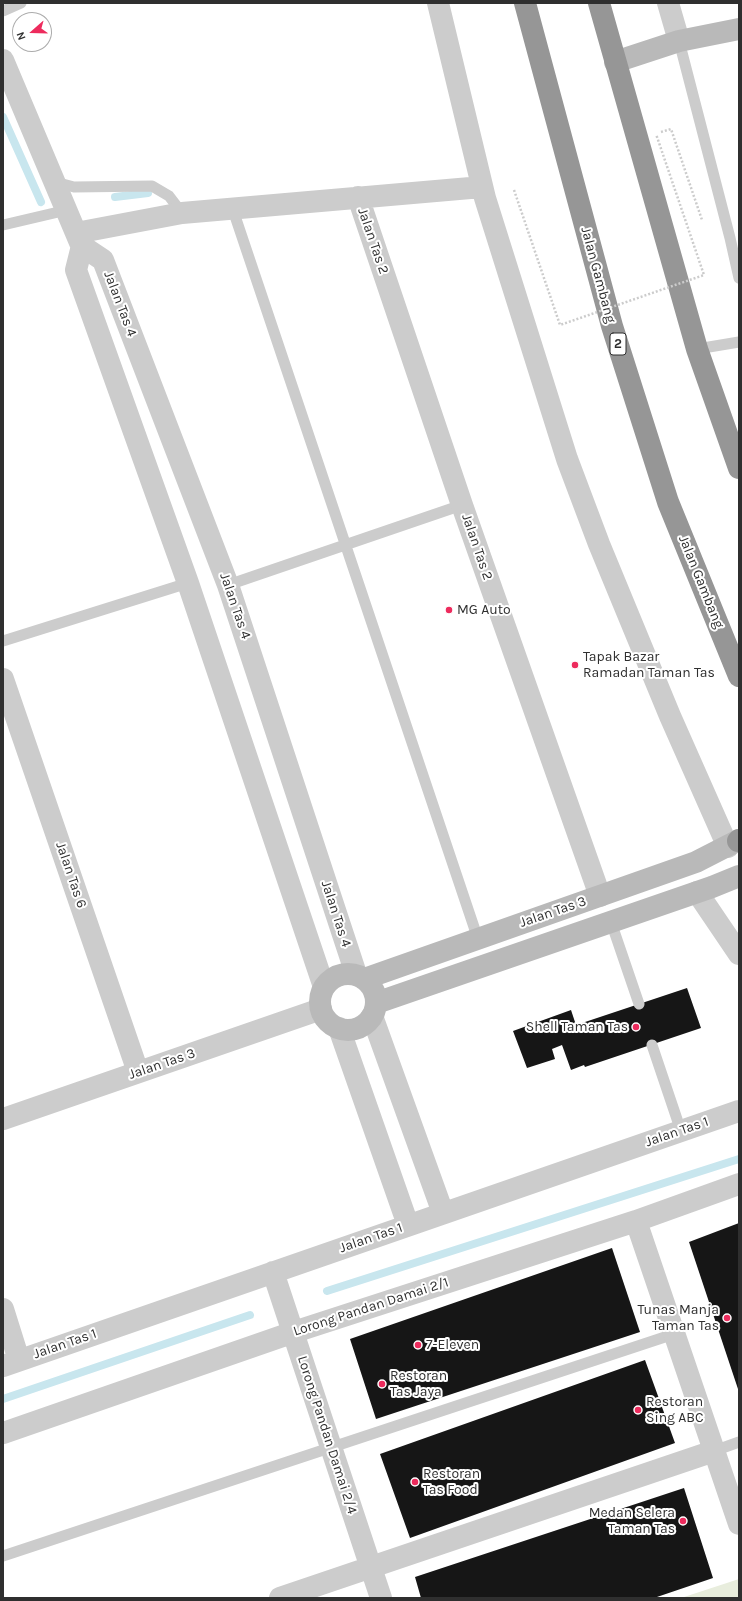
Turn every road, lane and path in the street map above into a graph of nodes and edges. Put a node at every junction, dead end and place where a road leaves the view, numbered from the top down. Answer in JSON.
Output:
{"nodes":[{"id":1,"x":21,"y":3,"type":"edge"},
{"id":2,"x":438,"y":3,"type":"edge"},
{"id":3,"x":525,"y":3,"type":"edge"},
{"id":4,"x":599,"y":3,"type":"edge"},
{"id":5,"x":668,"y":3,"type":"edge"},
{"id":6,"x":3,"y":11,"type":"edge"},
{"id":7,"x":739,"y":29,"type":"edge"},
{"id":8,"x":679,"y":41,"type":"junction"},
{"id":9,"x":3,"y":60,"type":"edge"},
{"id":10,"x":616,"y":62,"type":"junction"},
{"id":11,"x":55,"y":182,"type":"junction"},
{"id":12,"x":482,"y":187,"type":"junction"},
{"id":13,"x":514,"y":190,"type":"dead end"},
{"id":14,"x":358,"y":197,"type":"junction"},
{"id":15,"x":67,"y":210,"type":"junction"},
{"id":16,"x":233,"y":210,"type":"junction"},
{"id":17,"x":182,"y":213,"type":"junction"},
{"id":18,"x":703,"y":222,"type":"dead end"},
{"id":19,"x":3,"y":225,"type":"edge"},
{"id":20,"x":79,"y":239,"type":"junction"},
{"id":21,"x":739,"y":278,"type":"edge"},
{"id":22,"x":739,"y":342,"type":"edge"},
{"id":23,"x":697,"y":349,"type":"junction"},
{"id":24,"x":739,"y":468,"type":"edge"},
{"id":25,"x":462,"y":505,"type":"junction"},
{"id":26,"x":346,"y":544,"type":"junction"},
{"id":27,"x":188,"y":583,"type":"junction"},
{"id":28,"x":228,"y":585,"type":"junction"},
{"id":29,"x":3,"y":641,"type":"edge"},
{"id":30,"x":739,"y":676,"type":"edge"},
{"id":31,"x":3,"y":678,"type":"edge"},
{"id":32,"x":736,"y":842,"type":"edge"},
{"id":33,"x":739,"y":876,"type":"edge"},
{"id":34,"x":697,"y":892,"type":"junction"},
{"id":35,"x":600,"y":896,"type":"junction"},
{"id":36,"x":611,"y":922,"type":"junction"},
{"id":37,"x":478,"y":939,"type":"junction"},
{"id":38,"x":739,"y":954,"type":"edge"},
{"id":39,"x":360,"y":977,"type":"junction"},
{"id":40,"x":324,"y":987,"type":"junction"},
{"id":41,"x":638,"y":1004,"type":"dead end"},
{"id":42,"x":321,"y":1009,"type":"junction"},
{"id":43,"x":374,"y":1010,"type":"junction"},
{"id":44,"x":339,"y":1028,"type":"junction"},
{"id":45,"x":652,"y":1045,"type":"dead end"},
{"id":46,"x":138,"y":1072,"type":"junction"},
{"id":47,"x":739,"y":1111,"type":"edge"},
{"id":48,"x":3,"y":1119,"type":"edge"},
{"id":49,"x":681,"y":1131,"type":"junction"},
{"id":50,"x":739,"y":1184,"type":"edge"},
{"id":51,"x":442,"y":1214,"type":"junction"},
{"id":52,"x":636,"y":1221,"type":"junction"},
{"id":53,"x":408,"y":1225,"type":"junction"},
{"id":54,"x":273,"y":1272,"type":"junction"},
{"id":55,"x":3,"y":1309,"type":"edge"},
{"id":56,"x":294,"y":1332,"type":"junction"},
{"id":57,"x":674,"y":1334,"type":"junction"},
{"id":58,"x":11,"y":1363,"type":"edge"},
{"id":59,"x":3,"y":1433,"type":"edge"},
{"id":60,"x":739,"y":1442,"type":"edge"},
{"id":61,"x":330,"y":1448,"type":"junction"},
{"id":62,"x":714,"y":1451,"type":"junction"},
{"id":63,"x":739,"y":1524,"type":"edge"},
{"id":64,"x":3,"y":1556,"type":"edge"},
{"id":65,"x":370,"y":1568,"type":"junction"},
{"id":66,"x":280,"y":1598,"type":"edge"},
{"id":67,"x":381,"y":1598,"type":"edge"}],
"edges":[{"from":1,"to":6,"type":"lane"},
{"from":2,"to":12,"type":"street"},
{"from":3,"to":30,"type":"highway","name":"Jalan Gambang","number":"2"},
{"from":4,"to":10,"type":"highway"},
{"from":5,"to":8,"type":"street"},
{"from":7,"to":8,"type":"street"},
{"from":8,"to":10,"type":"street"},
{"from":8,"to":21,"type":"lane"},
{"from":9,"to":11,"type":"street"},
{"from":10,"to":23,"type":"highway"},
{"from":11,"to":15,"type":"street"},
{"from":11,"to":17,"type":"lane"},
{"from":12,"to":14,"type":"street"},
{"from":12,"to":32,"type":"street"},
{"from":13,"to":18,"type":"path","bridge":true},
{"from":14,"to":16,"type":"street"},
{"from":14,"to":25,"type":"street","name":"Jalan Tas 2"},
{"from":15,"to":19,"type":"lane"},
{"from":15,"to":20,"type":"street"},
{"from":16,"to":17,"type":"street"},
{"from":16,"to":26,"type":"lane"},
{"from":17,"to":20,"type":"street"},
{"from":20,"to":27,"type":"street","name":"Jalan Tas 4"},
{"from":20,"to":28,"type":"street","name":"Jalan Tas 4"},
{"from":22,"to":23,"type":"lane"},
{"from":23,"to":24,"type":"highway"},
{"from":25,"to":26,"type":"lane"},
{"from":25,"to":35,"type":"street","name":"Jalan Tas 2"},
{"from":26,"to":28,"type":"lane"},
{"from":26,"to":37,"type":"lane"},
{"from":27,"to":29,"type":"lane"},
{"from":27,"to":40,"type":"street","name":"Jalan Tas 4"},
{"from":28,"to":39,"type":"street","name":"Jalan Tas 4"},
{"from":31,"to":46,"type":"street","name":"Jalan Tas 6"},
{"from":32,"to":35,"type":"street","name":"Jalan Tas 3"},
{"from":33,"to":34,"type":"street","name":"Jalan Tas 3"},
{"from":34,"to":36,"type":"street","name":"Jalan Tas 3"},
{"from":34,"to":38,"type":"street"},
{"from":35,"to":37,"type":"street","name":"Jalan Tas 3"},
{"from":36,"to":41,"type":"lane"},
{"from":36,"to":43,"type":"street","name":"Jalan Tas 3"},
{"from":37,"to":39,"type":"street","name":"Jalan Tas 3"},
{"from":39,"to":40,"type":"street"},
{"from":39,"to":43,"type":"street"},
{"from":40,"to":42,"type":"street"},
{"from":42,"to":44,"type":"street"},
{"from":42,"to":46,"type":"street","name":"Jalan Tas 3"},
{"from":43,"to":44,"type":"street"},
{"from":43,"to":51,"type":"street"},
{"from":44,"to":53,"type":"street"},
{"from":45,"to":49,"type":"lane"},
{"from":46,"to":48,"type":"street","name":"Jalan Tas 3"},
{"from":47,"to":49,"type":"street","name":"Jalan Tas 1"},
{"from":49,"to":51,"type":"street","name":"Jalan Tas 1"},
{"from":50,"to":52,"type":"street","name":"Lorong Pandan Damai 2/1"},
{"from":51,"to":53,"type":"street","name":"Jalan Tas 1"},
{"from":52,"to":56,"type":"street","name":"Lorong Pandan Damai 2/1"},
{"from":52,"to":57,"type":"street"},
{"from":53,"to":54,"type":"street","name":"Jalan Tas 1"},
{"from":54,"to":56,"type":"street","name":"Lorong Pandan Damai 2/4"},
{"from":54,"to":58,"type":"street","name":"Jalan Tas 1"},
{"from":55,"to":58,"type":"street"},
{"from":56,"to":59,"type":"street","name":"Lorong Pandan Damai 2/1"},
{"from":56,"to":61,"type":"street","name":"Lorong Pandan Damai 2/4"},
{"from":57,"to":61,"type":"lane"},
{"from":57,"to":62,"type":"street"},
{"from":60,"to":62,"type":"lane"},
{"from":61,"to":64,"type":"lane"},
{"from":61,"to":65,"type":"street","name":"Lorong Pandan Damai 2/4"},
{"from":62,"to":63,"type":"street"},
{"from":62,"to":65,"type":"street"},
{"from":65,"to":66,"type":"street"},
{"from":65,"to":67,"type":"street","name":"Lorong Pandan Damai 2/4"}]}
